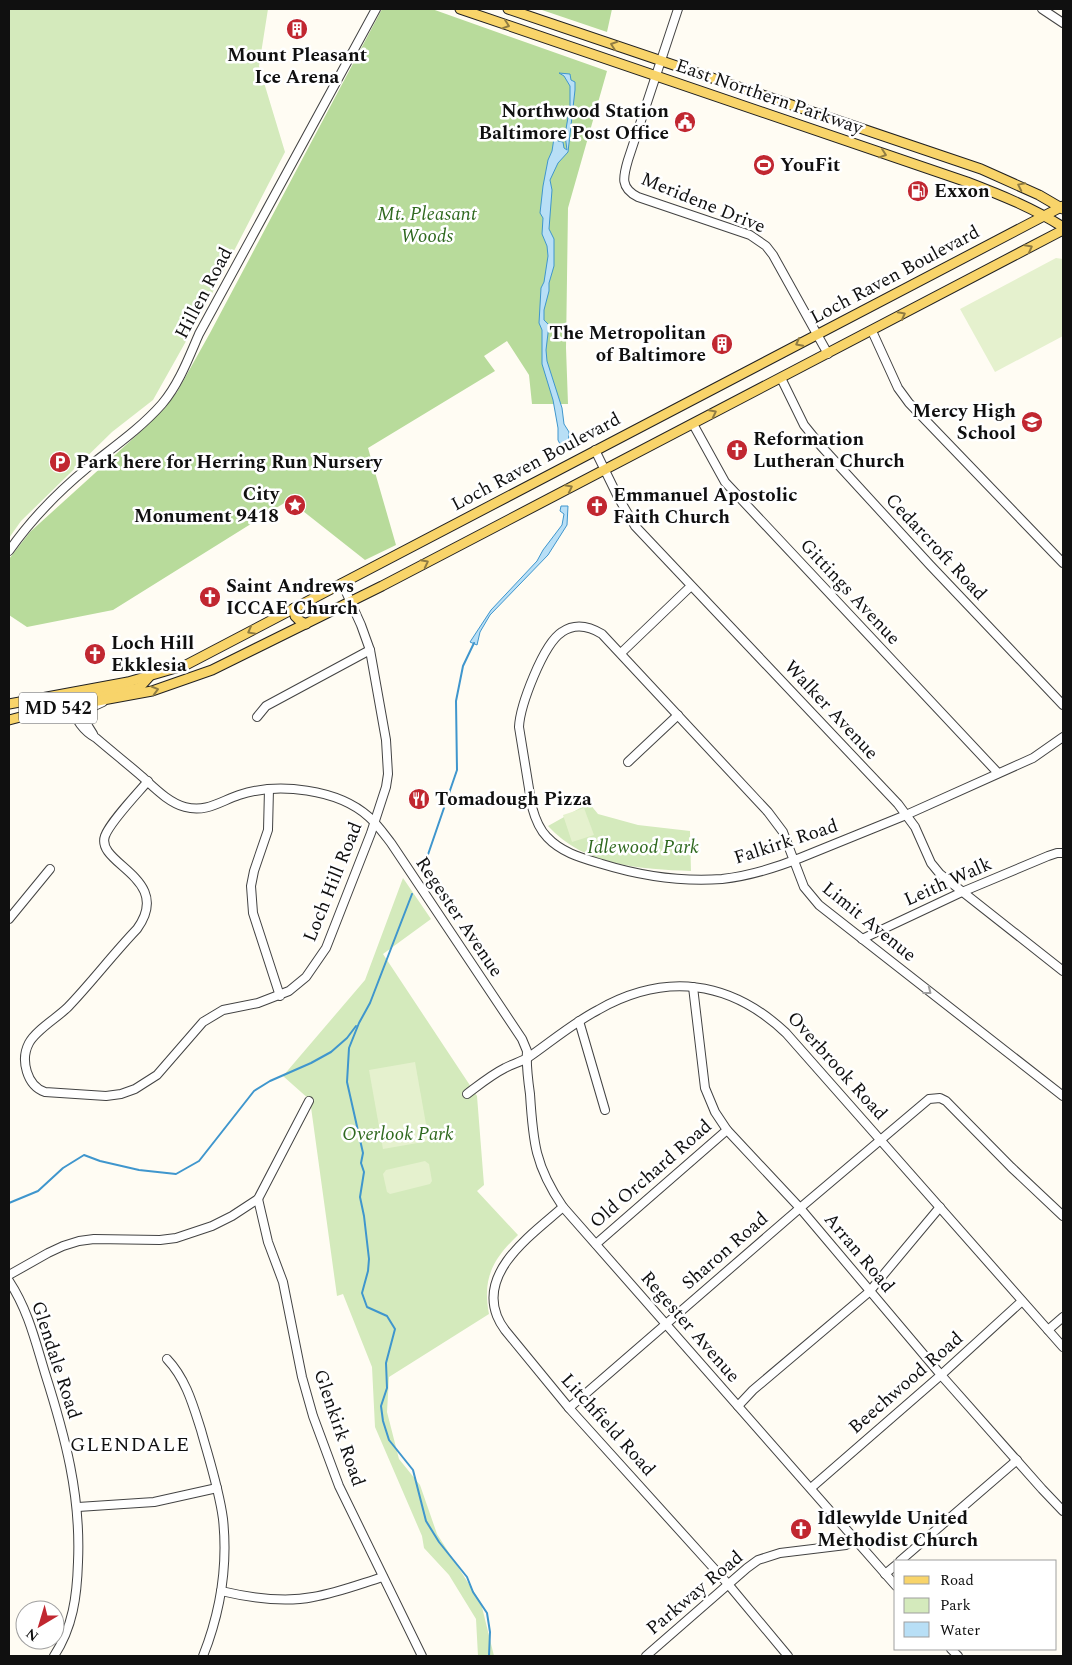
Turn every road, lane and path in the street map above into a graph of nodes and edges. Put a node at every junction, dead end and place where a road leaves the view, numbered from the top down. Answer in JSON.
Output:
{"nodes":[{"id":1,"x":376,"y":9,"type":"edge"},
{"id":2,"x":460,"y":9,"type":"edge"},
{"id":3,"x":508,"y":9,"type":"edge"},
{"id":4,"x":678,"y":9,"type":"edge"},
{"id":5,"x":1042,"y":9,"type":"edge"},
{"id":6,"x":1063,"y":23,"type":"edge"},
{"id":7,"x":660,"y":61,"type":"junction"},
{"id":8,"x":655,"y":76,"type":"junction"},
{"id":9,"x":1062,"y":207,"type":"edge"},
{"id":10,"x":1044,"y":215,"type":"junction"},
{"id":11,"x":1063,"y":229,"type":"edge"},
{"id":12,"x":872,"y":331,"type":"junction"},
{"id":13,"x":817,"y":334,"type":"junction"},
{"id":14,"x":828,"y":354,"type":"junction"},
{"id":15,"x":781,"y":378,"type":"junction"},
{"id":16,"x":694,"y":424,"type":"junction"},
{"id":17,"x":595,"y":450,"type":"junction"},
{"id":18,"x":604,"y":470,"type":"junction"},
{"id":19,"x":9,"y":551,"type":"edge"},
{"id":20,"x":1063,"y":563,"type":"edge"},
{"id":21,"x":342,"y":583,"type":"junction"},
{"id":22,"x":691,"y":586,"type":"junction"},
{"id":23,"x":351,"y":601,"type":"junction"},
{"id":24,"x":294,"y":608,"type":"junction"},
{"id":25,"x":306,"y":624,"type":"junction"},
{"id":26,"x":563,"y":631,"type":"joint"},
{"id":27,"x":370,"y":650,"type":"junction"},
{"id":28,"x":621,"y":653,"type":"junction"},
{"id":29,"x":150,"y":676,"type":"junction"},
{"id":30,"x":65,"y":694,"type":"junction"},
{"id":31,"x":9,"y":698,"type":"edge"},
{"id":32,"x":107,"y":700,"type":"junction"},
{"id":33,"x":9,"y":704,"type":"edge"},
{"id":34,"x":1063,"y":705,"type":"edge"},
{"id":35,"x":70,"y":706,"type":"junction"},
{"id":36,"x":678,"y":715,"type":"junction"},
{"id":37,"x":257,"y":717,"type":"dead end"},
{"id":38,"x":9,"y":720,"type":"edge"},
{"id":39,"x":1063,"y":737,"type":"edge"},
{"id":40,"x":96,"y":738,"type":"junction"},
{"id":41,"x":628,"y":762,"type":"dead end"},
{"id":42,"x":998,"y":772,"type":"junction"},
{"id":43,"x":148,"y":781,"type":"junction"},
{"id":44,"x":269,"y":789,"type":"junction"},
{"id":45,"x":906,"y":815,"type":"junction"},
{"id":46,"x":374,"y":823,"type":"junction"},
{"id":47,"x":1063,"y":853,"type":"edge"},
{"id":48,"x":794,"y":860,"type":"junction"},
{"id":49,"x":50,"y":869,"type":"dead end"},
{"id":50,"x":962,"y":892,"type":"junction"},
{"id":51,"x":9,"y":919,"type":"edge"},
{"id":52,"x":862,"y":939,"type":"junction"},
{"id":53,"x":1063,"y":972,"type":"edge"},
{"id":54,"x":693,"y":987,"type":"junction"},
{"id":55,"x":280,"y":996,"type":"junction"},
{"id":56,"x":579,"y":1021,"type":"junction"},
{"id":57,"x":527,"y":1058,"type":"junction"},
{"id":58,"x":467,"y":1094,"type":"dead end"},
{"id":59,"x":1063,"y":1096,"type":"edge"},
{"id":60,"x":309,"y":1101,"type":"dead end"},
{"id":61,"x":605,"y":1110,"type":"dead end"},
{"id":62,"x":727,"y":1130,"type":"junction"},
{"id":63,"x":881,"y":1139,"type":"junction"},
{"id":64,"x":258,"y":1199,"type":"junction"},
{"id":65,"x":563,"y":1207,"type":"junction"},
{"id":66,"x":940,"y":1207,"type":"junction"},
{"id":67,"x":800,"y":1208,"type":"junction"},
{"id":68,"x":1063,"y":1216,"type":"edge"},
{"id":69,"x":596,"y":1244,"type":"junction"},
{"id":70,"x":9,"y":1275,"type":"edge"},
{"id":71,"x":9,"y":1282,"type":"edge"},
{"id":72,"x":869,"y":1292,"type":"junction"},
{"id":73,"x":1022,"y":1301,"type":"junction"},
{"id":74,"x":1063,"y":1317,"type":"edge"},
{"id":75,"x":666,"y":1324,"type":"junction"},
{"id":76,"x":1048,"y":1330,"type":"junction"},
{"id":77,"x":1063,"y":1347,"type":"edge"},
{"id":78,"x":167,"y":1359,"type":"dead end"},
{"id":79,"x":941,"y":1375,"type":"junction"},
{"id":80,"x":738,"y":1406,"type":"junction"},
{"id":81,"x":569,"y":1408,"type":"junction"},
{"id":82,"x":1016,"y":1460,"type":"junction"},
{"id":83,"x":217,"y":1488,"type":"junction"},
{"id":84,"x":810,"y":1488,"type":"junction"},
{"id":85,"x":78,"y":1507,"type":"junction"},
{"id":86,"x":1063,"y":1511,"type":"edge"},
{"id":87,"x":855,"y":1540,"type":"junction"},
{"id":88,"x":901,"y":1560,"type":"edge"},
{"id":89,"x":894,"y":1567,"type":"edge"},
{"id":90,"x":886,"y":1574,"type":"junction"},
{"id":91,"x":383,"y":1577,"type":"junction"},
{"id":92,"x":728,"y":1584,"type":"junction"},
{"id":93,"x":894,"y":1584,"type":"edge"},
{"id":94,"x":221,"y":1591,"type":"junction"},
{"id":95,"x":54,"y":1656,"type":"edge"},
{"id":96,"x":202,"y":1656,"type":"edge"},
{"id":97,"x":422,"y":1656,"type":"edge"},
{"id":98,"x":646,"y":1656,"type":"edge"},
{"id":99,"x":788,"y":1656,"type":"edge"}],
"edges":[{"from":1,"to":19,"type":"street","name":"Hillen Road"},
{"from":2,"to":8,"type":"main road","name":"East Northern Parkway","one_way":true},
{"from":7,"to":3,"type":"main road","name":"East Northern Parkway","one_way":true},
{"from":4,"to":7,"type":"street"},
{"from":5,"to":6,"type":"street"},
{"from":7,"to":8,"type":"street"},
{"from":9,"to":7,"type":"main road","name":"East Northern Parkway","one_way":true},
{"from":8,"to":10,"type":"main road","name":"East Northern Parkway","one_way":true},
{"from":8,"to":13,"type":"street","name":"Meridene Drive"},
{"from":9,"to":10,"type":"main road","name":"Loch Raven Boulevard"},
{"from":10,"to":11,"type":"main road","name":"East Northern Parkway"},
{"from":10,"to":13,"type":"main road","name":"Loch Raven Boulevard"},
{"from":12,"to":11,"type":"main road","name":"Loch Raven Boulevard","one_way":true},
{"from":12,"to":14,"type":"main road","name":"Loch Raven Boulevard"},
{"from":12,"to":20,"type":"street"},
{"from":13,"to":14,"type":"street","name":"Meridene Drive"},
{"from":13,"to":17,"type":"main road","name":"Loch Raven Boulevard","one_way":true},
{"from":14,"to":15,"type":"main road","name":"Loch Raven Boulevard"},
{"from":16,"to":15,"type":"main road","name":"Loch Raven Boulevard","one_way":true},
{"from":15,"to":34,"type":"street","name":"Cedarcroft Road"},
{"from":16,"to":18,"type":"main road","name":"Loch Raven Boulevard"},
{"from":16,"to":42,"type":"street","name":"Gittings Avenue"},
{"from":17,"to":18,"type":"street","name":"Walker Avenue"},
{"from":17,"to":21,"type":"main road","name":"Loch Raven Boulevard"},
{"from":18,"to":22,"type":"street","name":"Walker Avenue"},
{"from":23,"to":18,"type":"main road","name":"Loch Raven Boulevard","number":"MD 542","one_way":true},
{"from":21,"to":23,"type":"street","name":"Loch Hill Road"},
{"from":21,"to":24,"type":"main road","name":"Loch Raven Boulevard","number":"MD 542"},
{"from":22,"to":28,"type":"street"},
{"from":22,"to":45,"type":"street","name":"Walker Avenue"},
{"from":23,"to":25,"type":"main road","name":"Loch Raven Boulevard","number":"MD 542"},
{"from":23,"to":27,"type":"street","name":"Loch Hill Road"},
{"from":24,"to":25,"type":"main road"},
{"from":24,"to":29,"type":"main road","name":"Loch Raven Boulevard","number":"MD 542","one_way":true},
{"from":32,"to":25,"type":"main road","name":"Loch Raven Boulevard","number":"MD 542","one_way":true},
{"from":26,"to":28,"type":"street","name":"Limit Avenue"},
{"from":26,"to":48,"type":"street","name":"Falkirk Road"},
{"from":27,"to":37,"type":"street"},
{"from":27,"to":46,"type":"street","name":"Loch Hill Road"},
{"from":28,"to":36,"type":"street","name":"Limit Avenue"},
{"from":29,"to":30,"type":"main road","name":"Loch Raven Boulevard","number":"MD 542"},
{"from":29,"to":35,"type":"main road"},
{"from":30,"to":31,"type":"main road"},
{"from":30,"to":33,"type":"main road","name":"Loch Raven Boulevard","number":"MD 542"},
{"from":32,"to":35,"type":"main road","name":"Loch Raven Boulevard","number":"MD 542"},
{"from":32,"to":40,"type":"street","name":"Regester Avenue"},
{"from":35,"to":38,"type":"main road","name":"Loch Raven Boulevard","number":"MD 542"},
{"from":35,"to":40,"type":"street","name":"Regester Avenue"},
{"from":36,"to":41,"type":"street"},
{"from":36,"to":48,"type":"street","name":"Limit Avenue"},
{"from":39,"to":42,"type":"street","name":"Falkirk Road"},
{"from":40,"to":43,"type":"street","name":"Regester Avenue"},
{"from":42,"to":45,"type":"street","name":"Falkirk Road"},
{"from":43,"to":44,"type":"street","name":"Regester Avenue"},
{"from":43,"to":55,"type":"street","name":"Loch Hill Road"},
{"from":44,"to":46,"type":"street","name":"Regester Avenue"},
{"from":44,"to":55,"type":"street"},
{"from":45,"to":48,"type":"street","name":"Falkirk Road"},
{"from":45,"to":50,"type":"street","name":"Walker Avenue"},
{"from":46,"to":55,"type":"street","name":"Loch Hill Road"},
{"from":46,"to":57,"type":"street","name":"Regester Avenue"},
{"from":47,"to":50,"type":"street","name":"Leith Walk"},
{"from":48,"to":52,"type":"street","name":"Limit Avenue"},
{"from":49,"to":51,"type":"street"},
{"from":50,"to":52,"type":"street","name":"Leith Walk"},
{"from":50,"to":53,"type":"street","name":"Walker Avenue"},
{"from":52,"to":59,"type":"street","name":"Limit Avenue","one_way":true},
{"from":54,"to":56,"type":"street","name":"Overbrook Road"},
{"from":54,"to":62,"type":"street","name":"Arran Road"},
{"from":54,"to":63,"type":"street","name":"Overbrook Road"},
{"from":56,"to":57,"type":"street","name":"Overbrook Road"},
{"from":56,"to":61,"type":"street"},
{"from":57,"to":58,"type":"street","name":"Overbrook Road"},
{"from":57,"to":65,"type":"street","name":"Regester Avenue"},
{"from":60,"to":64,"type":"street"},
{"from":62,"to":67,"type":"street","name":"Arran Road"},
{"from":62,"to":69,"type":"street","name":"Old Orchard Road"},
{"from":63,"to":66,"type":"street","name":"Overbrook Road"},
{"from":63,"to":67,"type":"street","name":"Sharon Road"},
{"from":63,"to":68,"type":"street","name":"Sharon Road"},
{"from":64,"to":70,"type":"street"},
{"from":64,"to":91,"type":"street","name":"Glenkirk Road"},
{"from":65,"to":69,"type":"street","name":"Regester Avenue"},
{"from":65,"to":81,"type":"street","name":"Litchfield Road"},
{"from":66,"to":72,"type":"street"},
{"from":66,"to":73,"type":"street","name":"Overbrook Road"},
{"from":67,"to":72,"type":"street","name":"Arran Road"},
{"from":67,"to":75,"type":"street","name":"Sharon Road"},
{"from":69,"to":75,"type":"street","name":"Regester Avenue"},
{"from":71,"to":85,"type":"street","name":"Glendale Road"},
{"from":72,"to":79,"type":"street","name":"Arran Road"},
{"from":72,"to":80,"type":"street"},
{"from":73,"to":76,"type":"street","name":"Overbrook Road"},
{"from":73,"to":79,"type":"street","name":"Beechwood Road"},
{"from":74,"to":76,"type":"street"},
{"from":75,"to":80,"type":"street","name":"Regester Avenue"},
{"from":75,"to":81,"type":"street","name":"Sharon Road"},
{"from":76,"to":77,"type":"street","name":"Overbrook Road"},
{"from":78,"to":83,"type":"street"},
{"from":79,"to":82,"type":"street","name":"Arran Road"},
{"from":79,"to":84,"type":"street","name":"Beechwood Road"},
{"from":80,"to":84,"type":"street","name":"Regester Avenue"},
{"from":81,"to":92,"type":"street","name":"Litchfield Road"},
{"from":82,"to":86,"type":"street","name":"Arran Road"},
{"from":82,"to":88,"type":"street"},
{"from":83,"to":85,"type":"street"},
{"from":83,"to":94,"type":"street"},
{"from":84,"to":87,"type":"street","name":"Regester Avenue"},
{"from":85,"to":95,"type":"street","name":"Glendale Road"},
{"from":87,"to":90,"type":"street","name":"Regester Avenue"},
{"from":87,"to":92,"type":"street","name":"Parkway Road"},
{"from":89,"to":90,"type":"street"},
{"from":90,"to":93,"type":"street","name":"Regester Avenue"},
{"from":91,"to":94,"type":"street"},
{"from":91,"to":97,"type":"street","name":"Glenkirk Road"},
{"from":92,"to":98,"type":"street","name":"Parkway Road"},
{"from":92,"to":99,"type":"street","name":"Litchfield Road"},
{"from":94,"to":96,"type":"street"}]}
